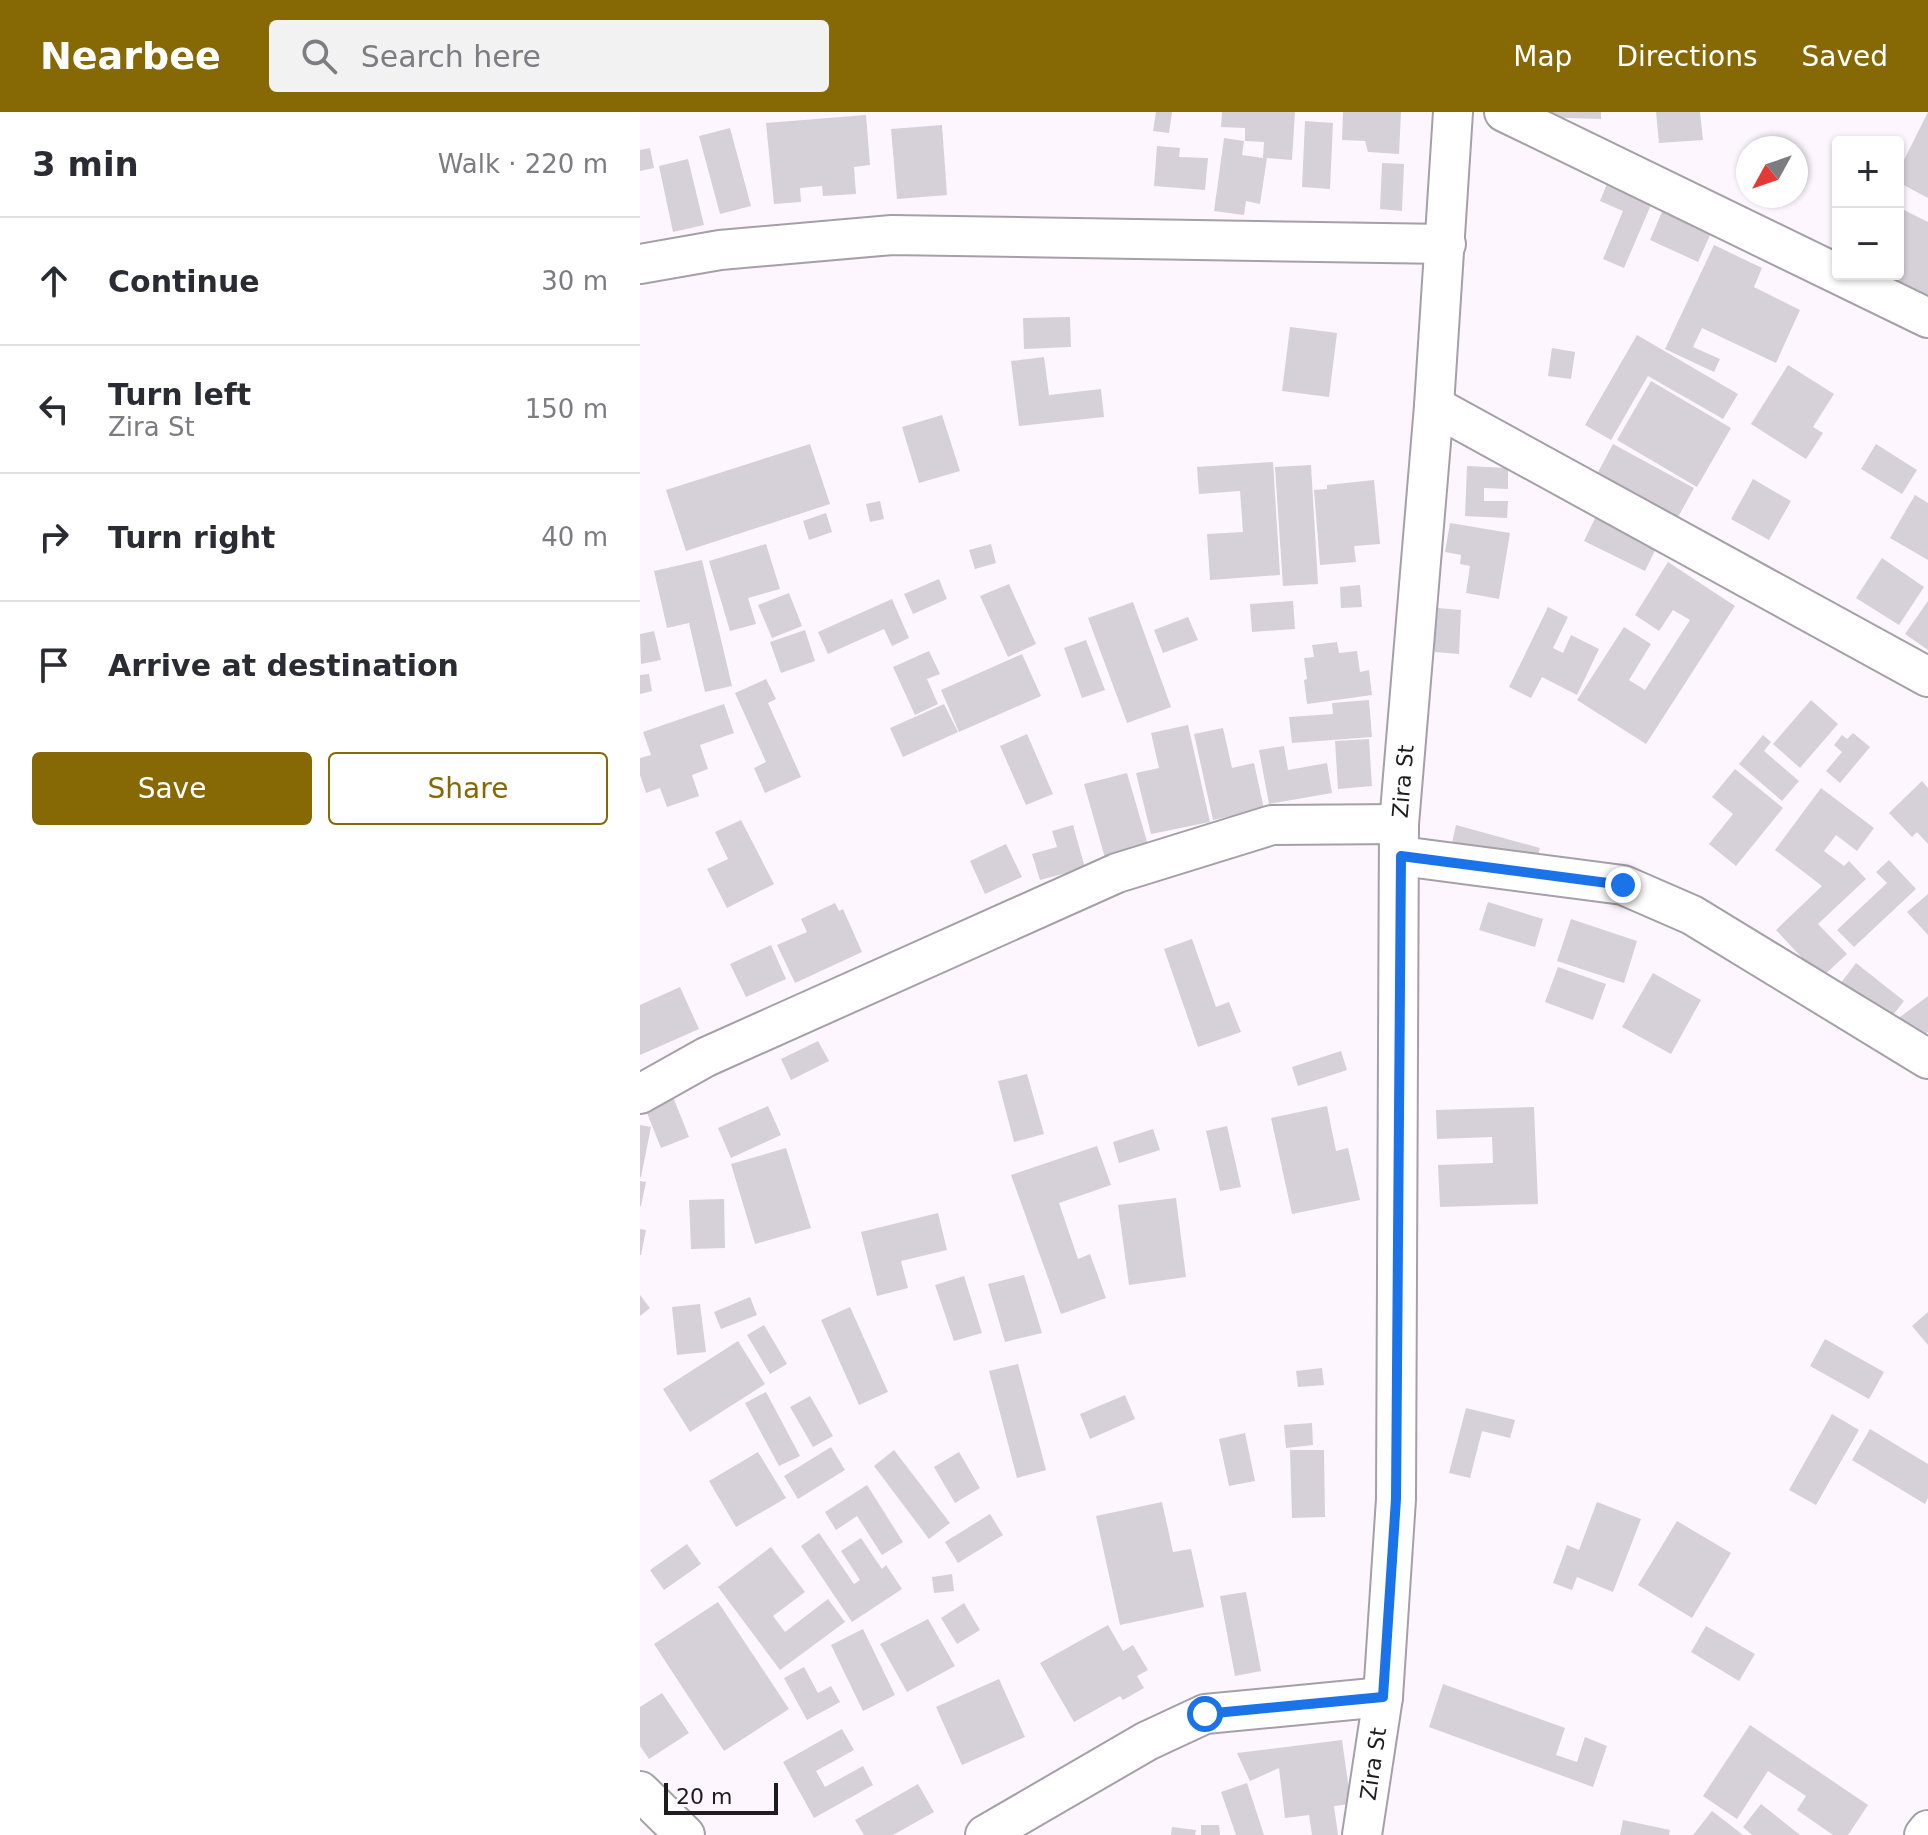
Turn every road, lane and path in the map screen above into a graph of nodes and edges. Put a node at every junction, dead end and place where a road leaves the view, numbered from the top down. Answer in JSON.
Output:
{"nodes":[{"id":1,"x":1453,"y":112,"type":"edge"},
{"id":2,"x":1504,"y":112,"type":"edge"},
{"id":3,"x":1446,"y":244,"type":"junction"},
{"id":4,"x":640,"y":264,"type":"edge"},
{"id":5,"x":1928,"y":318,"type":"edge"},
{"id":6,"x":1434,"y":406,"type":"junction"},
{"id":7,"x":1928,"y":677,"type":"edge"},
{"id":8,"x":1400,"y":840,"type":"junction"},
{"id":9,"x":1928,"y":1059,"type":"edge"},
{"id":10,"x":640,"y":1094,"type":"edge"},
{"id":11,"x":1383,"y":1697,"type":"junction"},
{"id":12,"x":640,"y":1791,"type":"edge"},
{"id":13,"x":1928,"y":1830,"type":"edge"},
{"id":14,"x":685,"y":1835,"type":"edge"},
{"id":15,"x":985,"y":1835,"type":"edge"},
{"id":16,"x":1362,"y":1835,"type":"edge"},
{"id":17,"x":1924,"y":1835,"type":"edge"}],
"edges":[{"from":1,"to":3,"type":"street","name":"Zira St"},
{"from":2,"to":5,"type":"street"},
{"from":3,"to":4,"type":"street"},
{"from":3,"to":6,"type":"street","name":"Zira St"},
{"from":6,"to":7,"type":"street"},
{"from":6,"to":8,"type":"street","name":"Zira St"},
{"from":8,"to":9,"type":"street"},
{"from":8,"to":10,"type":"street"},
{"from":8,"to":11,"type":"street","name":"Zira St"},
{"from":11,"to":15,"type":"street"},
{"from":11,"to":16,"type":"street","name":"Zira St"},
{"from":12,"to":14,"type":"street"},
{"from":13,"to":17,"type":"street"}]}
